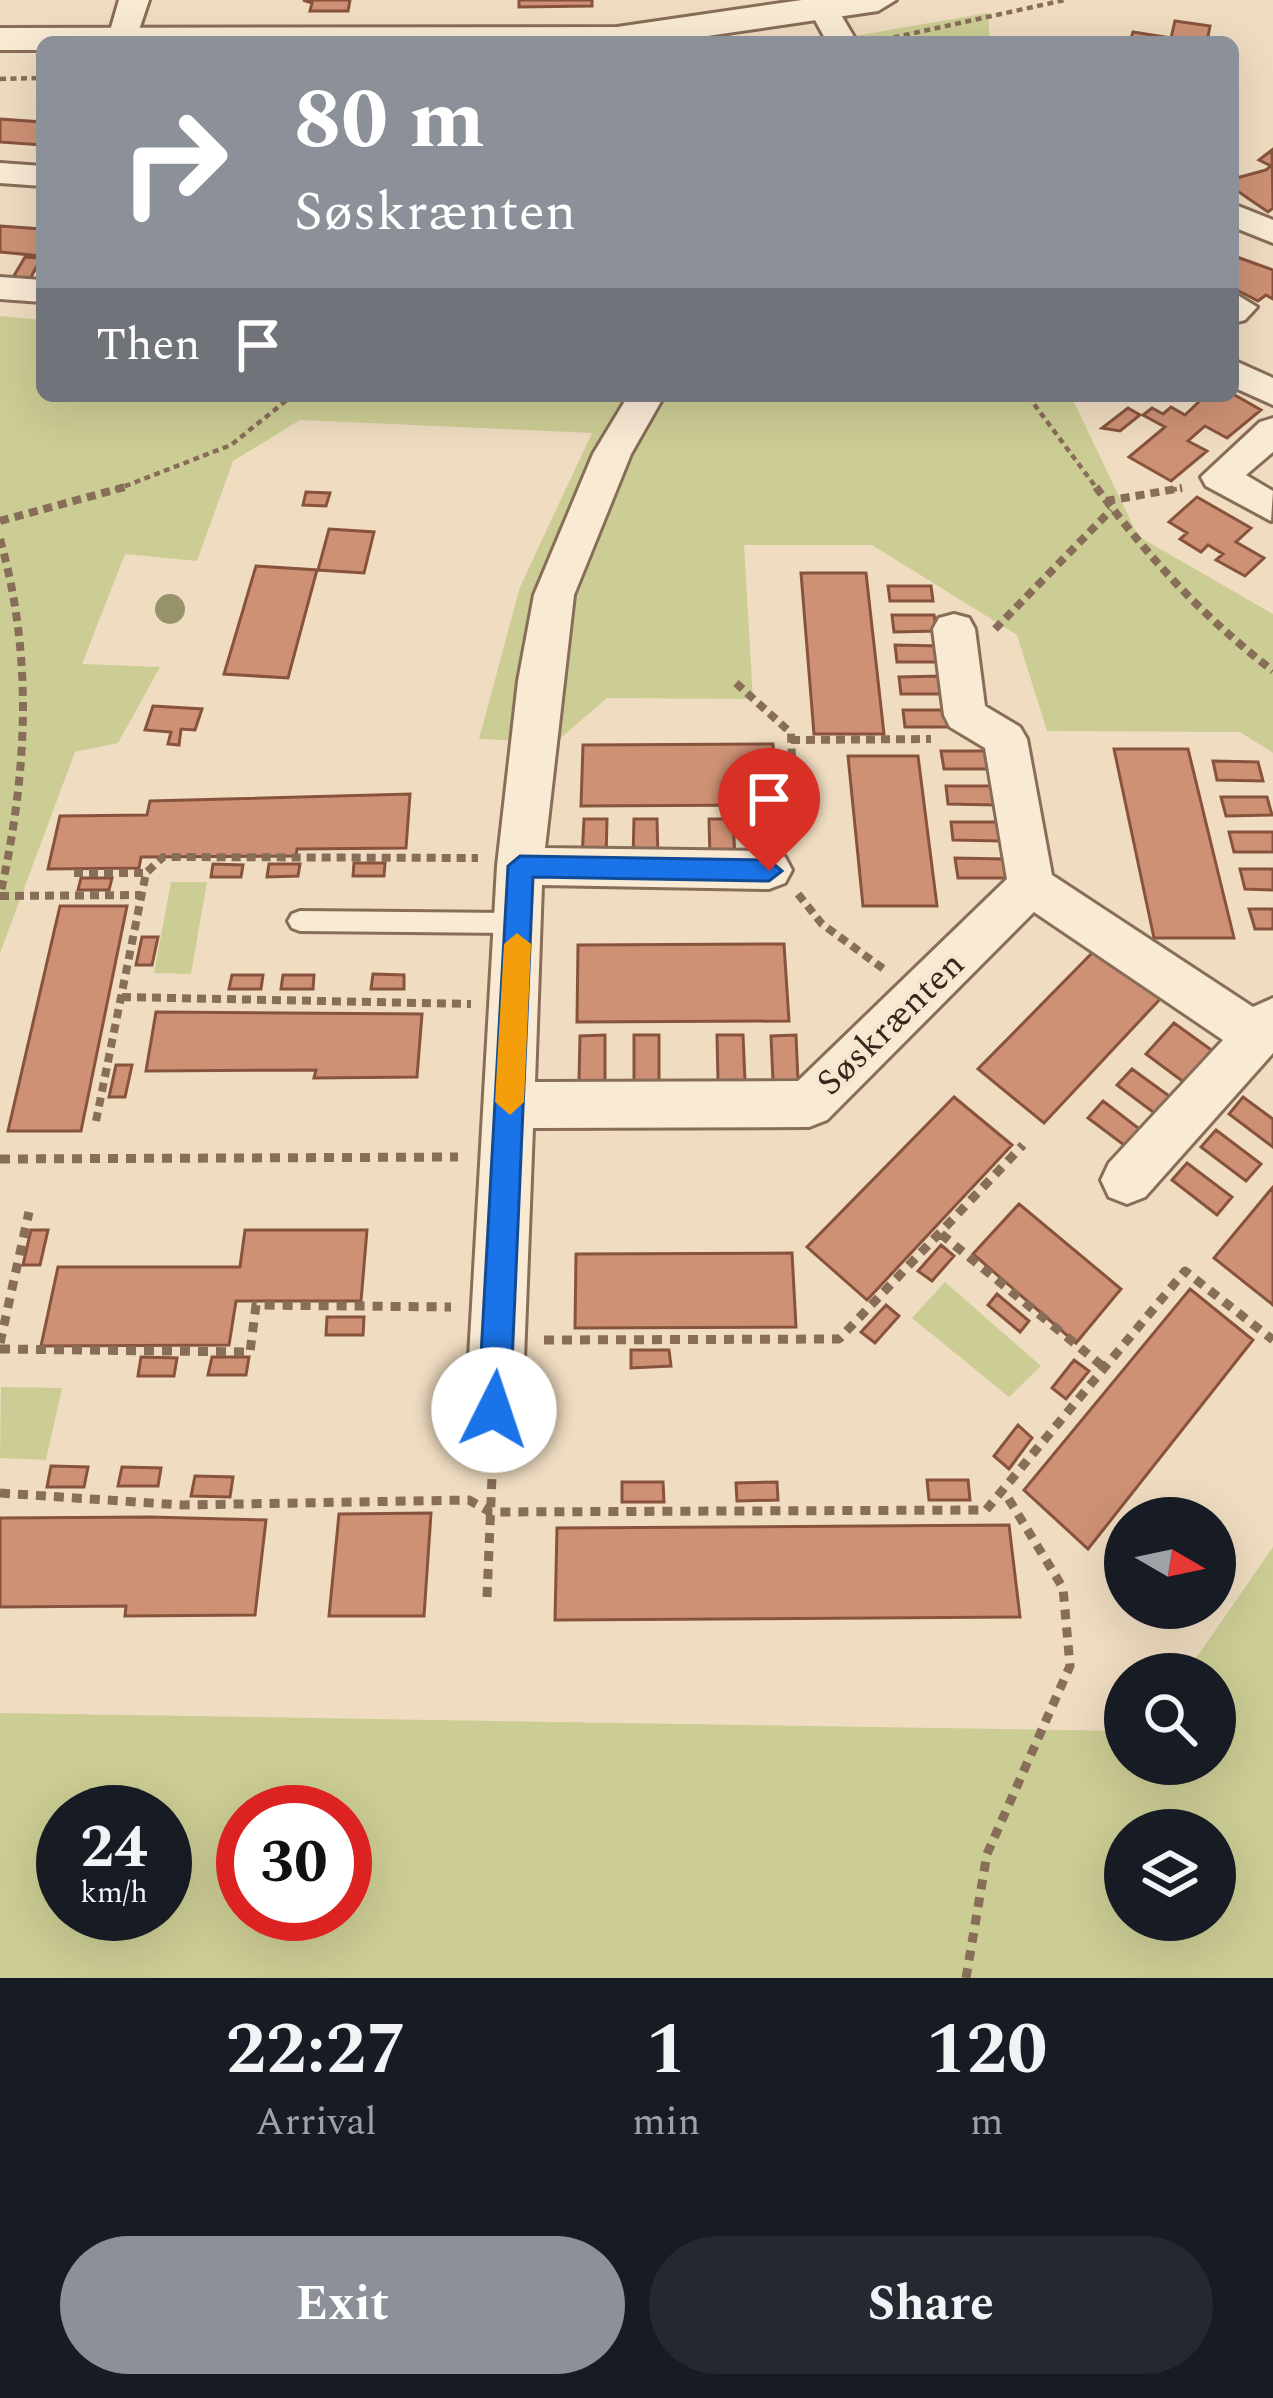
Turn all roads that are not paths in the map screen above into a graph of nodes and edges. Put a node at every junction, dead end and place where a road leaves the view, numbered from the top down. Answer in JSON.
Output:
{"nodes":[{"id":1,"x":134,"y":0,"type":"edge"},
{"id":2,"x":878,"y":0,"type":"edge"},
{"id":3,"x":833,"y":25,"type":"edge"},
{"id":4,"x":124,"y":36,"type":"edge"},
{"id":5,"x":322,"y":36,"type":"edge"},
{"id":6,"x":570,"y":36,"type":"edge"},
{"id":7,"x":650,"y":36,"type":"edge"},
{"id":8,"x":0,"y":39,"type":"edge"},
{"id":9,"x":36,"y":39,"type":"edge"},
{"id":10,"x":0,"y":173,"type":"edge"},
{"id":11,"x":36,"y":176,"type":"edge"},
{"id":12,"x":1239,"y":217,"type":"edge"},
{"id":13,"x":1273,"y":233,"type":"edge"},
{"id":14,"x":0,"y":288,"type":"edge"},
{"id":15,"x":36,"y":291,"type":"edge"},
{"id":16,"x":1239,"y":375,"type":"edge"},
{"id":17,"x":1273,"y":394,"type":"edge"},
{"id":18,"x":642,"y":402,"type":"edge"},
{"id":19,"x":1273,"y":431,"type":"edge"},
{"id":20,"x":1271,"y":507,"type":"edge"},
{"id":21,"x":954,"y":629,"type":"road end"},
{"id":22,"x":520,"y":866,"type":"junction"},
{"id":23,"x":787,"y":869,"type":"road end"},
{"id":24,"x":1031,"y":885,"type":"junction"},
{"id":25,"x":299,"y":921,"type":"dead end"},
{"id":26,"x":518,"y":923,"type":"junction"},
{"id":27,"x":1265,"y":1028,"type":"edge"},
{"id":28,"x":509,"y":1105,"type":"junction"},
{"id":29,"x":1127,"y":1180,"type":"dead end"},
{"id":30,"x":494,"y":1410,"type":"road end"}],
"edges":[{"from":1,"to":4,"type":"street"},
{"from":2,"to":3,"type":"street"},
{"from":3,"to":7,"type":"street"},
{"from":5,"to":6,"type":"street"},
{"from":8,"to":9,"type":"street"},
{"from":10,"to":11,"type":"street"},
{"from":12,"to":13,"type":"street"},
{"from":14,"to":15,"type":"street"},
{"from":16,"to":17,"type":"street"},
{"from":18,"to":22,"type":"street"},
{"from":19,"to":20,"type":"street"},
{"from":21,"to":24,"type":"street"},
{"from":22,"to":23,"type":"street"},
{"from":22,"to":26,"type":"street"},
{"from":24,"to":27,"type":"street"},
{"from":24,"to":28,"type":"street","name":"Søskrænten"},
{"from":25,"to":26,"type":"lane"},
{"from":26,"to":28,"type":"street"},
{"from":27,"to":29,"type":"street"},
{"from":28,"to":30,"type":"street"}]}
